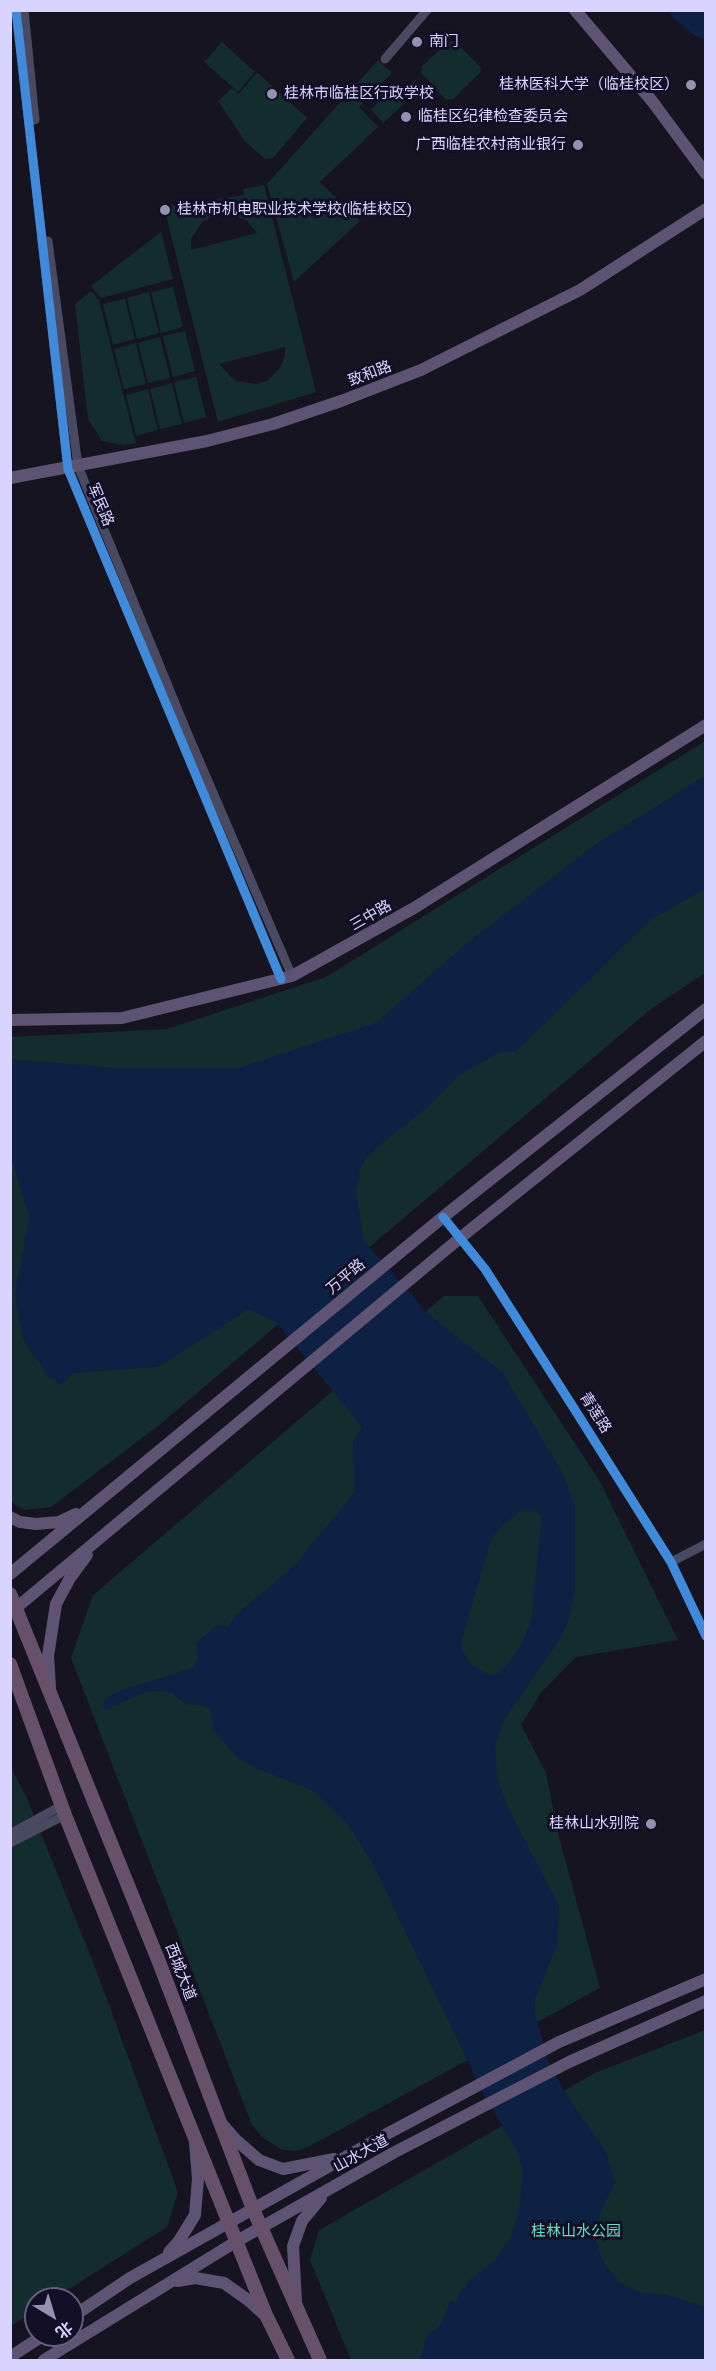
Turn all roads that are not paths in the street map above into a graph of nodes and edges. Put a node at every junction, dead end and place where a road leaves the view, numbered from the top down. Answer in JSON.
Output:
{"nodes":[{"id":1,"x":16,"y":10,"type":"edge"},
{"id":2,"x":24,"y":10,"type":"edge"},
{"id":3,"x":427,"y":10,"type":"edge"},
{"id":4,"x":575,"y":10,"type":"edge"},
{"id":5,"x":385,"y":59,"type":"dead end"},
{"id":6,"x":705,"y":174,"type":"edge"},
{"id":7,"x":705,"y":209,"type":"edge"},
{"id":8,"x":73,"y":468,"type":"junction"},
{"id":9,"x":10,"y":478,"type":"edge"},
{"id":10,"x":705,"y":725,"type":"edge"},
{"id":11,"x":286,"y":977,"type":"junction"},
{"id":12,"x":705,"y":1009,"type":"edge"},
{"id":13,"x":10,"y":1020,"type":"edge"},
{"id":14,"x":705,"y":1041,"type":"edge"},
{"id":15,"x":443,"y":1217,"type":"junction"},
{"id":16,"x":460,"y":1238,"type":"junction"},
{"id":17,"x":91,"y":1508,"type":"junction"},
{"id":18,"x":10,"y":1516,"type":"edge"},
{"id":19,"x":99,"y":1539,"type":"junction"},
{"id":20,"x":705,"y":1544,"type":"edge"},
{"id":21,"x":671,"y":1562,"type":"junction"},
{"id":22,"x":10,"y":1574,"type":"edge"},
{"id":23,"x":10,"y":1594,"type":"edge"},
{"id":24,"x":13,"y":1610,"type":"edge"},
{"id":25,"x":705,"y":1636,"type":"edge"},
{"id":26,"x":10,"y":1664,"type":"edge"},
{"id":27,"x":10,"y":1691,"type":"edge"},
{"id":28,"x":50,"y":1694,"type":"junction"},
{"id":29,"x":26,"y":1707,"type":"junction"},
{"id":30,"x":63,"y":1810,"type":"junction"},
{"id":31,"x":10,"y":1834,"type":"edge"},
{"id":32,"x":10,"y":1843,"type":"edge"},
{"id":33,"x":705,"y":1978,"type":"edge"},
{"id":34,"x":705,"y":2001,"type":"edge"},
{"id":35,"x":219,"y":2120,"type":"junction"},
{"id":36,"x":195,"y":2136,"type":"junction"},
{"id":37,"x":350,"y":2155,"type":"junction"},
{"id":38,"x":340,"y":2183,"type":"junction"},
{"id":39,"x":253,"y":2209,"type":"junction"},
{"id":40,"x":230,"y":2222,"type":"junction"},
{"id":41,"x":261,"y":2228,"type":"junction"},
{"id":42,"x":237,"y":2241,"type":"junction"},
{"id":43,"x":158,"y":2262,"type":"junction"},
{"id":44,"x":170,"y":2282,"type":"junction"},
{"id":45,"x":84,"y":2309,"type":"edge"},
{"id":46,"x":296,"y":2311,"type":"junction"},
{"id":47,"x":268,"y":2319,"type":"junction"},
{"id":48,"x":25,"y":2347,"type":"edge"},
{"id":49,"x":10,"y":2357,"type":"edge"},
{"id":50,"x":44,"y":2361,"type":"edge"},
{"id":51,"x":288,"y":2361,"type":"edge"},
{"id":52,"x":320,"y":2361,"type":"edge"}],
"edges":[{"from":1,"to":8,"type":"street","name":"军民路"},
{"from":2,"to":8,"type":"street","name":"军民路"},
{"from":3,"to":5,"type":"street"},
{"from":4,"to":6,"type":"main road"},
{"from":7,"to":8,"type":"main road","name":"致和路"},
{"from":8,"to":9,"type":"main road","name":"致和路"},
{"from":8,"to":11,"type":"street","name":"军民路"},
{"from":10,"to":11,"type":"main road","name":"三中路"},
{"from":11,"to":13,"type":"main road","name":"三中路"},
{"from":12,"to":15,"type":"main road","name":"万平路"},
{"from":14,"to":16,"type":"main road"},
{"from":15,"to":16,"type":"street","name":"青莲路"},
{"from":15,"to":17,"type":"main road","name":"万平路"},
{"from":16,"to":19,"type":"main road"},
{"from":16,"to":21,"type":"street","name":"青莲路"},
{"from":17,"to":18,"type":"main road"},
{"from":17,"to":22,"type":"main road","name":"万平路"},
{"from":19,"to":24,"type":"main road"},
{"from":19,"to":28,"type":"main road"},
{"from":20,"to":21,"type":"street"},
{"from":21,"to":25,"type":"street","name":"青莲路"},
{"from":23,"to":24,"type":"highway","name":"西城大道"},
{"from":24,"to":28,"type":"highway","name":"西城大道"},
{"from":26,"to":29,"type":"highway"},
{"from":27,"to":29,"type":"main road"},
{"from":28,"to":35,"type":"highway","name":"西城大道"},
{"from":29,"to":30,"type":"highway"},
{"from":30,"to":31,"type":"street"},
{"from":30,"to":32,"type":"street"},
{"from":30,"to":36,"type":"highway"},
{"from":33,"to":37,"type":"main road","name":"山水大道"},
{"from":34,"to":38,"type":"main road","name":"山水大道"},
{"from":35,"to":37,"type":"main road"},
{"from":35,"to":39,"type":"highway","name":"西城大道"},
{"from":36,"to":40,"type":"highway"},
{"from":36,"to":43,"type":"main road"},
{"from":37,"to":39,"type":"main road","name":"山水大道"},
{"from":38,"to":41,"type":"main road","name":"山水大道"},
{"from":38,"to":46,"type":"main road"},
{"from":39,"to":40,"type":"main road","name":"山水大道"},
{"from":39,"to":41,"type":"highway","name":"西城大道"},
{"from":40,"to":42,"type":"highway"},
{"from":40,"to":43,"type":"main road","name":"山水大道"},
{"from":41,"to":42,"type":"main road","name":"山水大道"},
{"from":41,"to":46,"type":"highway","name":"西城大道"},
{"from":42,"to":44,"type":"main road","name":"山水大道"},
{"from":42,"to":47,"type":"highway"},
{"from":43,"to":45,"type":"main road","name":"山水大道"},
{"from":44,"to":47,"type":"main road"},
{"from":44,"to":50,"type":"main road","name":"山水大道"},
{"from":46,"to":52,"type":"highway","name":"西城大道"},
{"from":47,"to":51,"type":"highway"},
{"from":48,"to":49,"type":"main road"}]}
